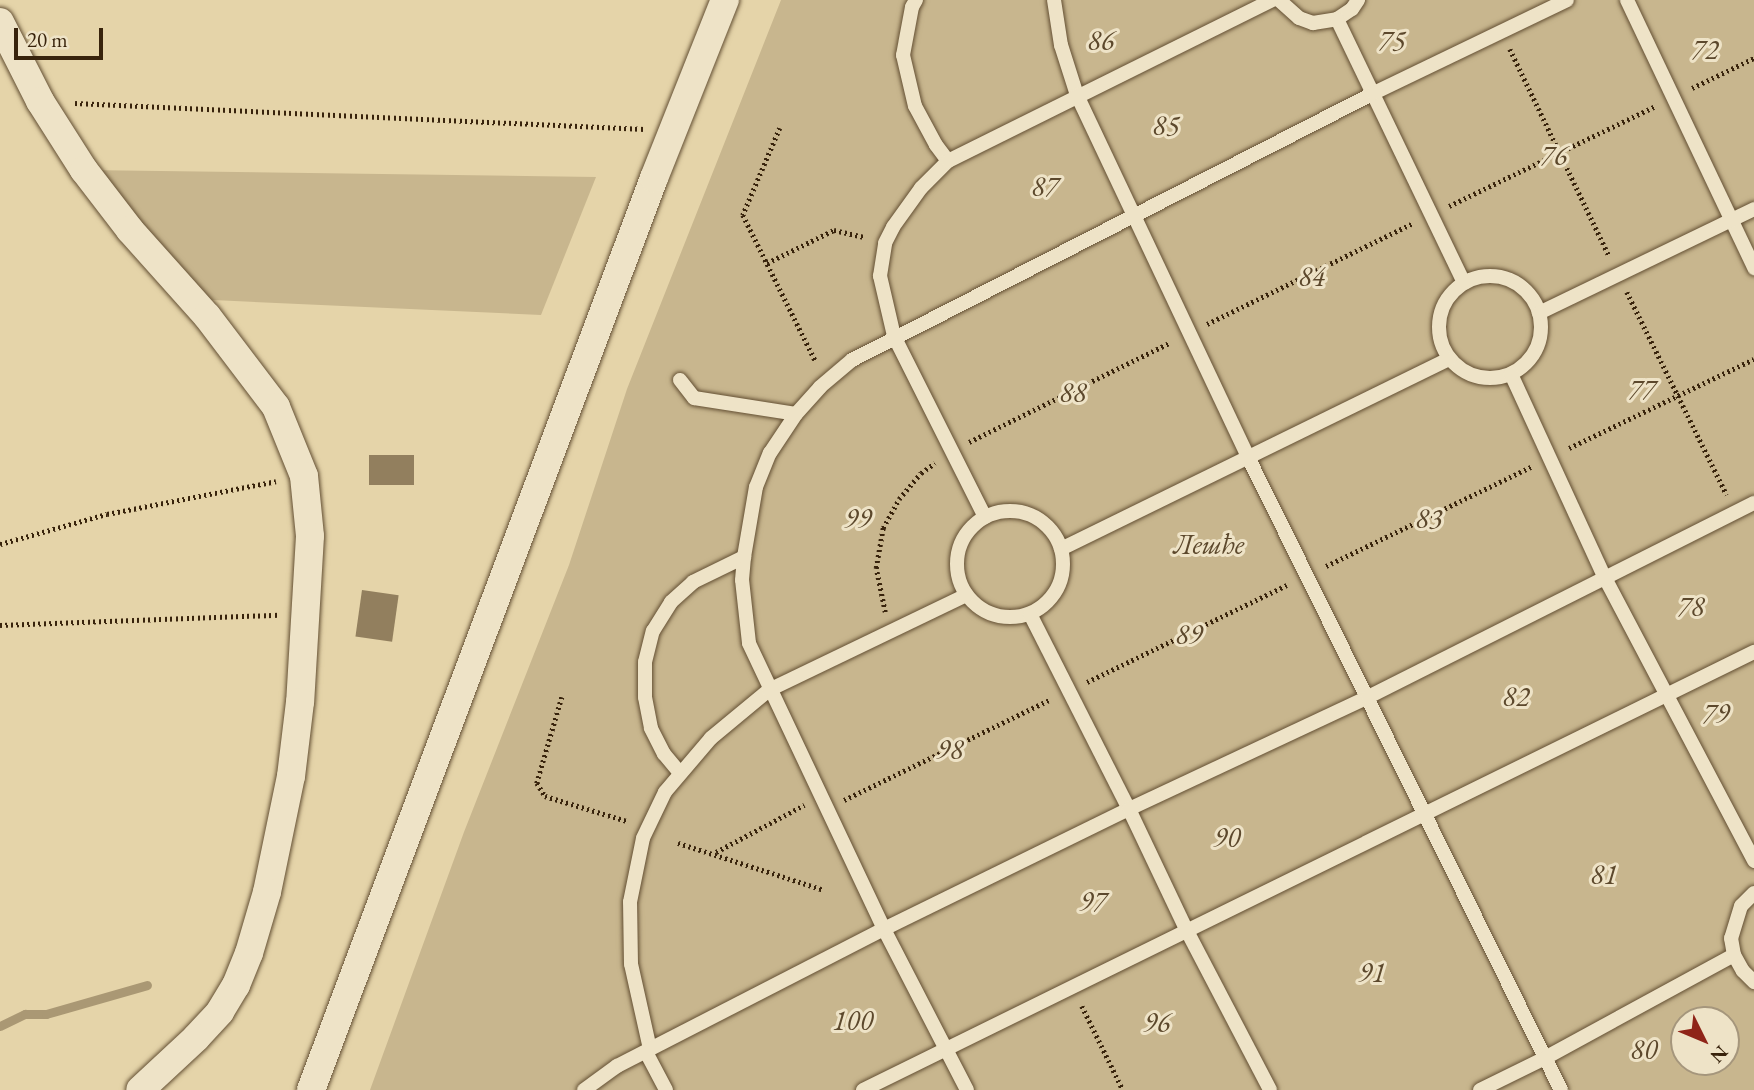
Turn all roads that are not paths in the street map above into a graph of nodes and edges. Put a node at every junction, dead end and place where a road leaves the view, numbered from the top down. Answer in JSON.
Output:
{"nodes":[{"id":1,"x":725,"y":0,"type":"edge"},
{"id":2,"x":916,"y":0,"type":"edge"},
{"id":3,"x":1054,"y":0,"type":"edge"},
{"id":4,"x":1273,"y":0,"type":"edge"},
{"id":5,"x":1279,"y":0,"type":"edge"},
{"id":6,"x":1358,"y":0,"type":"edge"},
{"id":7,"x":1567,"y":0,"type":"edge"},
{"id":8,"x":1627,"y":0,"type":"edge"},
{"id":9,"x":1337,"y":19,"type":"junction"},
{"id":10,"x":0,"y":22,"type":"edge"},
{"id":11,"x":1374,"y":93,"type":"junction"},
{"id":12,"x":1077,"y":95,"type":"junction"},
{"id":13,"x":948,"y":161,"type":"junction"},
{"id":14,"x":1754,"y":209,"type":"edge"},
{"id":15,"x":1135,"y":215,"type":"junction"},
{"id":16,"x":1731,"y":221,"type":"junction"},
{"id":17,"x":1754,"y":268,"type":"edge"},
{"id":18,"x":1464,"y":283,"type":"junction"},
{"id":19,"x":1539,"y":313,"type":"junction"},
{"id":20,"x":894,"y":336,"type":"junction"},
{"id":21,"x":1449,"y":359,"type":"junction"},
{"id":22,"x":1511,"y":374,"type":"junction"},
{"id":23,"x":680,"y":380,"type":"dead end"},
{"id":24,"x":796,"y":414,"type":"junction"},
{"id":25,"x":1248,"y":457,"type":"junction"},
{"id":26,"x":1754,"y":503,"type":"edge"},
{"id":27,"x":985,"y":517,"type":"junction"},
{"id":28,"x":1061,"y":549,"type":"junction"},
{"id":29,"x":744,"y":557,"type":"junction"},
{"id":30,"x":1605,"y":578,"type":"junction"},
{"id":31,"x":966,"y":595,"type":"junction"},
{"id":32,"x":1030,"y":614,"type":"junction"},
{"id":33,"x":1754,"y":652,"type":"edge"},
{"id":34,"x":769,"y":690,"type":"junction"},
{"id":35,"x":1664,"y":696,"type":"junction"},
{"id":36,"x":1368,"y":697,"type":"junction"},
{"id":37,"x":680,"y":773,"type":"junction"},
{"id":38,"x":1129,"y":808,"type":"junction"},
{"id":39,"x":1427,"y":814,"type":"junction"},
{"id":40,"x":1754,"y":861,"type":"edge"},
{"id":41,"x":1754,"y":893,"type":"edge"},
{"id":42,"x":884,"y":929,"type":"junction"},
{"id":43,"x":1187,"y":931,"type":"junction"},
{"id":44,"x":1734,"y":955,"type":"junction"},
{"id":45,"x":1754,"y":982,"type":"edge"},
{"id":46,"x":946,"y":1048,"type":"junction"},
{"id":47,"x":648,"y":1050,"type":"junction"},
{"id":48,"x":1545,"y":1058,"type":"junction"},
{"id":49,"x":140,"y":1090,"type":"edge"},
{"id":50,"x":311,"y":1090,"type":"edge"},
{"id":51,"x":584,"y":1090,"type":"edge"},
{"id":52,"x":666,"y":1090,"type":"edge"},
{"id":53,"x":863,"y":1090,"type":"edge"},
{"id":54,"x":967,"y":1090,"type":"edge"},
{"id":55,"x":1270,"y":1090,"type":"edge"},
{"id":56,"x":1480,"y":1090,"type":"edge"},
{"id":57,"x":1561,"y":1090,"type":"edge"}],
"edges":[{"from":1,"to":50,"type":"street"},
{"from":2,"to":13,"type":"lane"},
{"from":3,"to":12,"type":"lane"},
{"from":4,"to":12,"type":"lane"},
{"from":5,"to":9,"type":"lane"},
{"from":6,"to":9,"type":"lane"},
{"from":7,"to":11,"type":"lane"},
{"from":8,"to":16,"type":"lane"},
{"from":9,"to":11,"type":"lane"},
{"from":10,"to":49,"type":"street"},
{"from":11,"to":15,"type":"lane"},
{"from":11,"to":18,"type":"lane"},
{"from":12,"to":13,"type":"lane"},
{"from":12,"to":15,"type":"lane"},
{"from":13,"to":20,"type":"lane"},
{"from":14,"to":16,"type":"lane"},
{"from":15,"to":20,"type":"lane"},
{"from":15,"to":25,"type":"lane"},
{"from":16,"to":17,"type":"lane"},
{"from":16,"to":19,"type":"lane"},
{"from":18,"to":19,"type":"lane"},
{"from":18,"to":21,"type":"lane"},
{"from":19,"to":22,"type":"lane"},
{"from":20,"to":24,"type":"lane"},
{"from":20,"to":27,"type":"lane"},
{"from":21,"to":22,"type":"lane"},
{"from":21,"to":25,"type":"lane"},
{"from":22,"to":30,"type":"lane"},
{"from":23,"to":24,"type":"lane"},
{"from":24,"to":29,"type":"lane"},
{"from":25,"to":28,"type":"lane"},
{"from":25,"to":36,"type":"lane"},
{"from":26,"to":30,"type":"lane"},
{"from":27,"to":28,"type":"lane"},
{"from":27,"to":31,"type":"lane"},
{"from":28,"to":32,"type":"lane"},
{"from":29,"to":34,"type":"lane"},
{"from":29,"to":37,"type":"lane"},
{"from":30,"to":35,"type":"lane"},
{"from":30,"to":36,"type":"lane"},
{"from":31,"to":32,"type":"lane"},
{"from":31,"to":34,"type":"lane"},
{"from":32,"to":38,"type":"lane"},
{"from":33,"to":35,"type":"lane"},
{"from":34,"to":37,"type":"lane"},
{"from":34,"to":42,"type":"lane"},
{"from":35,"to":39,"type":"lane"},
{"from":35,"to":40,"type":"lane"},
{"from":36,"to":38,"type":"lane"},
{"from":36,"to":39,"type":"lane"},
{"from":37,"to":47,"type":"lane"},
{"from":38,"to":42,"type":"lane"},
{"from":38,"to":43,"type":"lane"},
{"from":39,"to":43,"type":"lane"},
{"from":39,"to":48,"type":"lane"},
{"from":41,"to":44,"type":"lane"},
{"from":42,"to":46,"type":"lane"},
{"from":42,"to":47,"type":"lane"},
{"from":43,"to":46,"type":"lane"},
{"from":43,"to":55,"type":"lane"},
{"from":44,"to":45,"type":"lane"},
{"from":44,"to":48,"type":"lane"},
{"from":46,"to":53,"type":"lane"},
{"from":46,"to":54,"type":"lane"},
{"from":47,"to":51,"type":"lane"},
{"from":47,"to":52,"type":"lane"},
{"from":48,"to":56,"type":"lane"},
{"from":48,"to":57,"type":"lane"}]}
